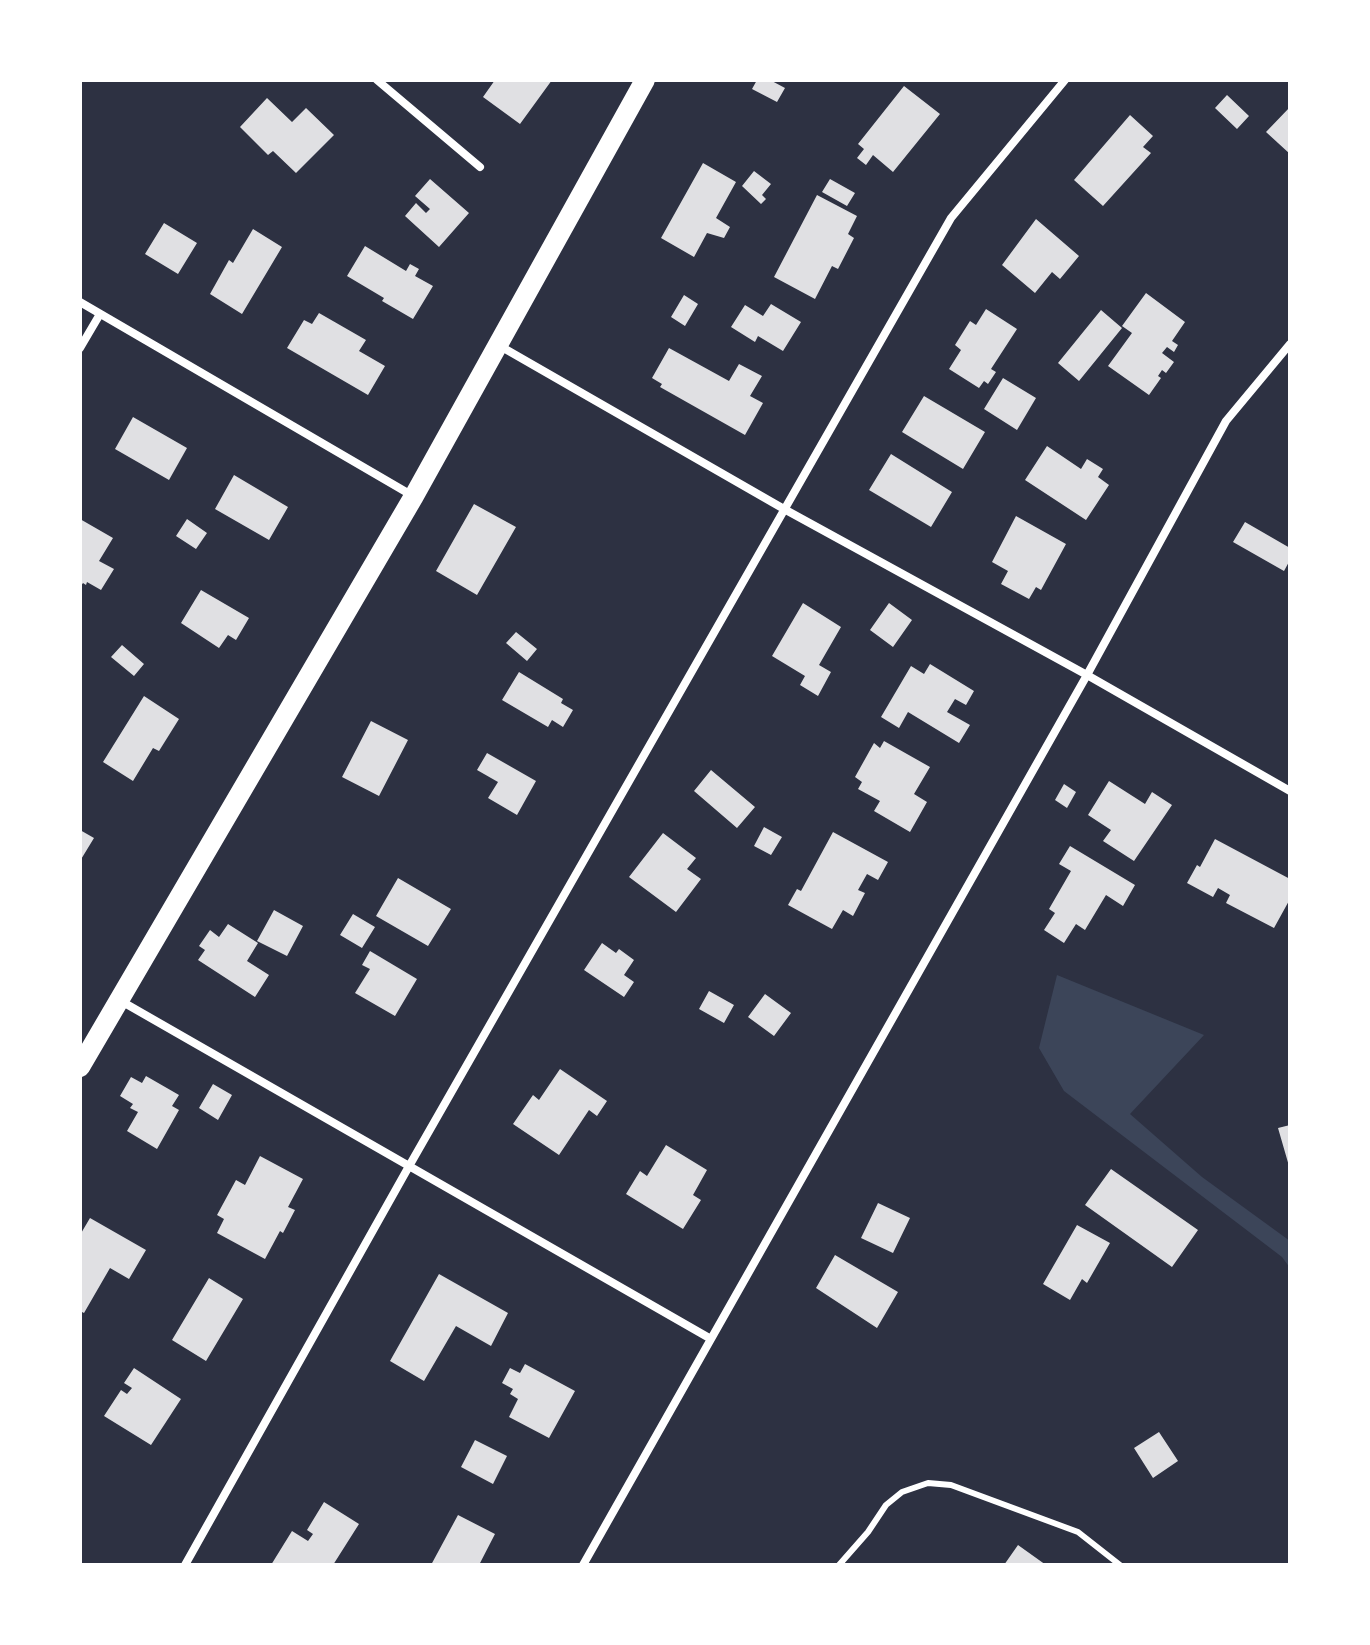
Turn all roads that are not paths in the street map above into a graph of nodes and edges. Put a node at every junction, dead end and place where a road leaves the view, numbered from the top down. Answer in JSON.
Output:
{"nodes":[{"id":1,"x":377,"y":80,"type":"edge"},
{"id":2,"x":645,"y":80,"type":"edge"},
{"id":3,"x":1065,"y":80,"type":"edge"},
{"id":4,"x":480,"y":167,"type":"dead end"},
{"id":5,"x":80,"y":302,"type":"edge"},
{"id":6,"x":100,"y":314,"type":"junction"},
{"id":7,"x":1290,"y":344,"type":"edge"},
{"id":8,"x":498,"y":345,"type":"junction"},
{"id":9,"x":80,"y":348,"type":"edge"},
{"id":10,"x":414,"y":496,"type":"junction"},
{"id":11,"x":784,"y":509,"type":"junction"},
{"id":12,"x":1087,"y":675,"type":"junction"},
{"id":13,"x":1290,"y":791,"type":"edge"},
{"id":14,"x":119,"y":1000,"type":"junction"},
{"id":15,"x":80,"y":1067,"type":"edge"},
{"id":16,"x":408,"y":1168,"type":"junction"},
{"id":17,"x":711,"y":1339,"type":"junction"},
{"id":18,"x":185,"y":1565,"type":"edge"},
{"id":19,"x":583,"y":1565,"type":"edge"},
{"id":20,"x":839,"y":1565,"type":"edge"},
{"id":21,"x":1120,"y":1565,"type":"edge"}],
"edges":[{"from":1,"to":4,"type":"street"},
{"from":2,"to":8,"type":"main road"},
{"from":3,"to":11,"type":"street"},
{"from":5,"to":6,"type":"street"},
{"from":6,"to":9,"type":"street"},
{"from":6,"to":10,"type":"street"},
{"from":7,"to":12,"type":"street"},
{"from":8,"to":10,"type":"main road"},
{"from":8,"to":11,"type":"street"},
{"from":10,"to":14,"type":"main road"},
{"from":11,"to":12,"type":"street"},
{"from":11,"to":16,"type":"street"},
{"from":12,"to":13,"type":"street"},
{"from":12,"to":17,"type":"street"},
{"from":14,"to":15,"type":"main road"},
{"from":14,"to":16,"type":"street"},
{"from":16,"to":17,"type":"street"},
{"from":16,"to":18,"type":"street"},
{"from":17,"to":19,"type":"street"},
{"from":20,"to":21,"type":"lane"}]}
